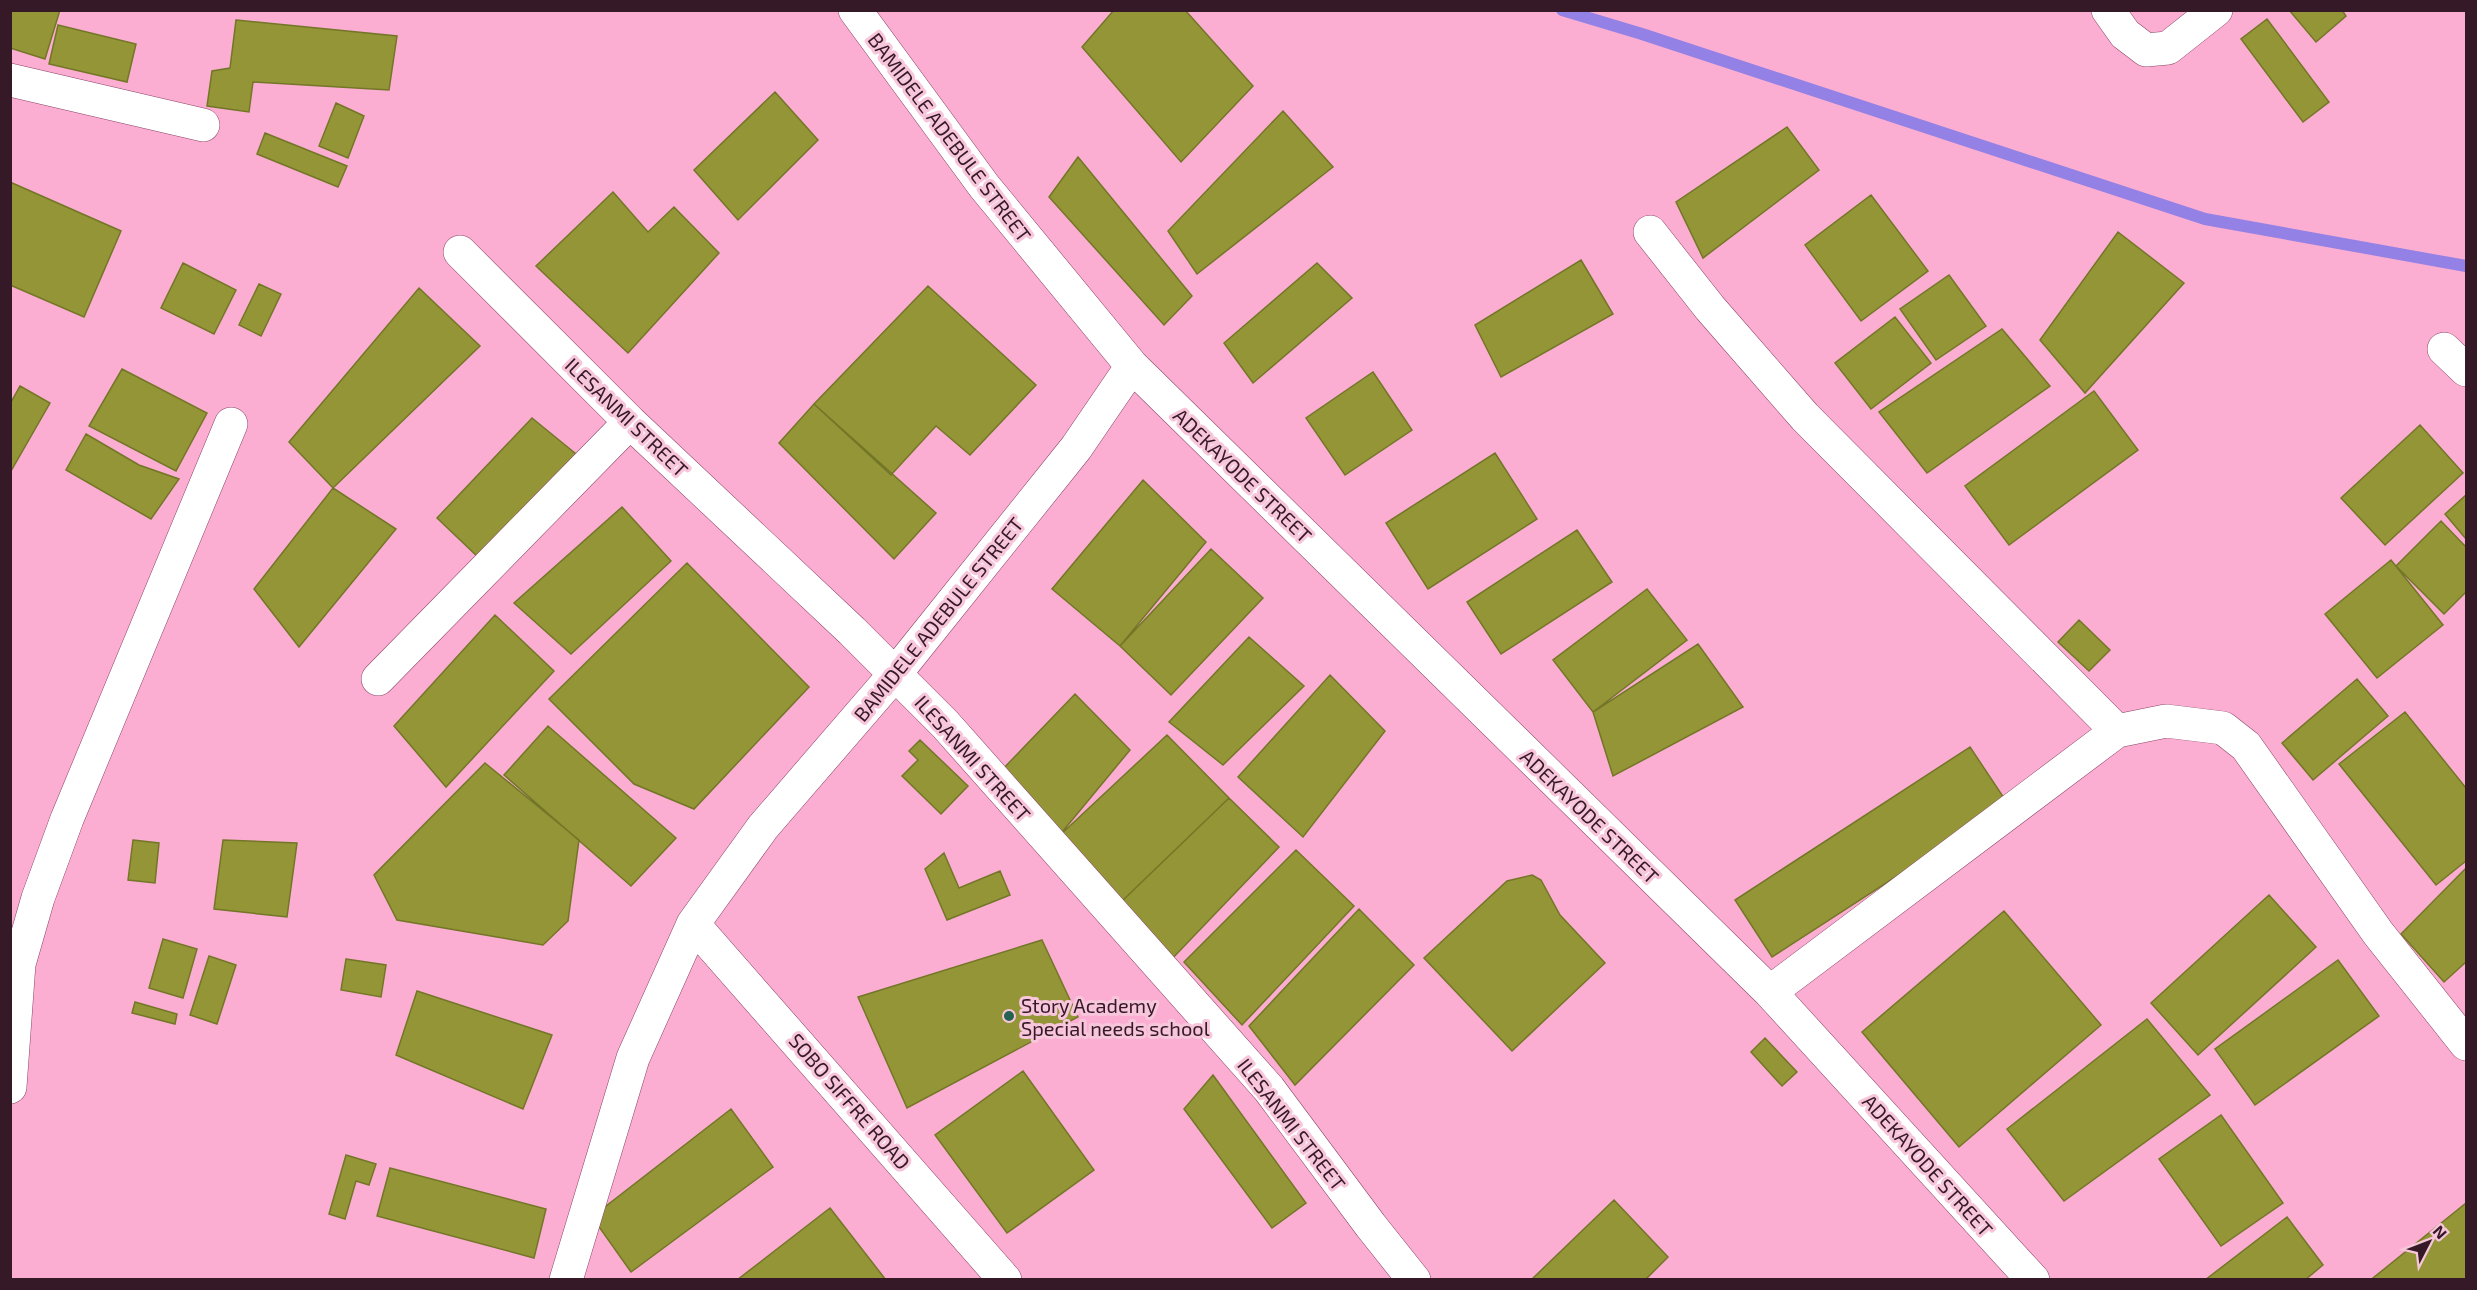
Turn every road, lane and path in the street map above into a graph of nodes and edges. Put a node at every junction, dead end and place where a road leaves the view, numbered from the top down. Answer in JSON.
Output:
{"nodes":[{"id":1,"x":855,"y":10,"type":"edge"},
{"id":2,"x":2108,"y":10,"type":"edge"},
{"id":3,"x":2216,"y":10,"type":"edge"},
{"id":4,"x":10,"y":80,"type":"edge"},
{"id":5,"x":203,"y":125,"type":"dead end"},
{"id":6,"x":1650,"y":232,"type":"dead end"},
{"id":7,"x":460,"y":252,"type":"dead end"},
{"id":8,"x":1132,"y":366,"type":"junction"},
{"id":9,"x":630,"y":422,"type":"junction"},
{"id":10,"x":231,"y":424,"type":"dead end"},
{"id":11,"x":895,"y":674,"type":"junction"},
{"id":12,"x":378,"y":679,"type":"dead end"},
{"id":13,"x":2117,"y":731,"type":"junction"},
{"id":14,"x":693,"y":924,"type":"junction"},
{"id":15,"x":15,"y":964,"type":"edge"},
{"id":16,"x":1770,"y":992,"type":"junction"},
{"id":17,"x":2466,"y":1044,"type":"edge"},
{"id":18,"x":10,"y":1087,"type":"edge"},
{"id":19,"x":566,"y":1280,"type":"edge"},
{"id":20,"x":1005,"y":1280,"type":"edge"},
{"id":21,"x":1414,"y":1280,"type":"edge"},
{"id":22,"x":2033,"y":1280,"type":"edge"}],
"edges":[{"from":1,"to":8,"type":"street","name":"BAMIDELE ADEBULE STREET"},
{"from":2,"to":3,"type":"street"},
{"from":4,"to":5,"type":"street"},
{"from":6,"to":13,"type":"street"},
{"from":7,"to":9,"type":"street","name":"ILESANMI STREET"},
{"from":8,"to":11,"type":"street","name":"BAMIDELE ADEBULE STREET"},
{"from":8,"to":16,"type":"street","name":"ADEKAYODE STREET"},
{"from":9,"to":11,"type":"street","name":"ILESANMI STREET"},
{"from":9,"to":12,"type":"street"},
{"from":10,"to":15,"type":"street"},
{"from":11,"to":14,"type":"street","name":"BAMIDELE ADEBULE STREET"},
{"from":11,"to":21,"type":"street","name":"ILESANMI STREET"},
{"from":13,"to":16,"type":"street"},
{"from":13,"to":17,"type":"street"},
{"from":14,"to":19,"type":"street","name":"BAMIDELE ADEBULE STREET"},
{"from":14,"to":20,"type":"street","name":"SOBO SIFFRE ROAD"},
{"from":15,"to":18,"type":"street"},
{"from":16,"to":22,"type":"street","name":"ADEKAYODE STREET"}]}
